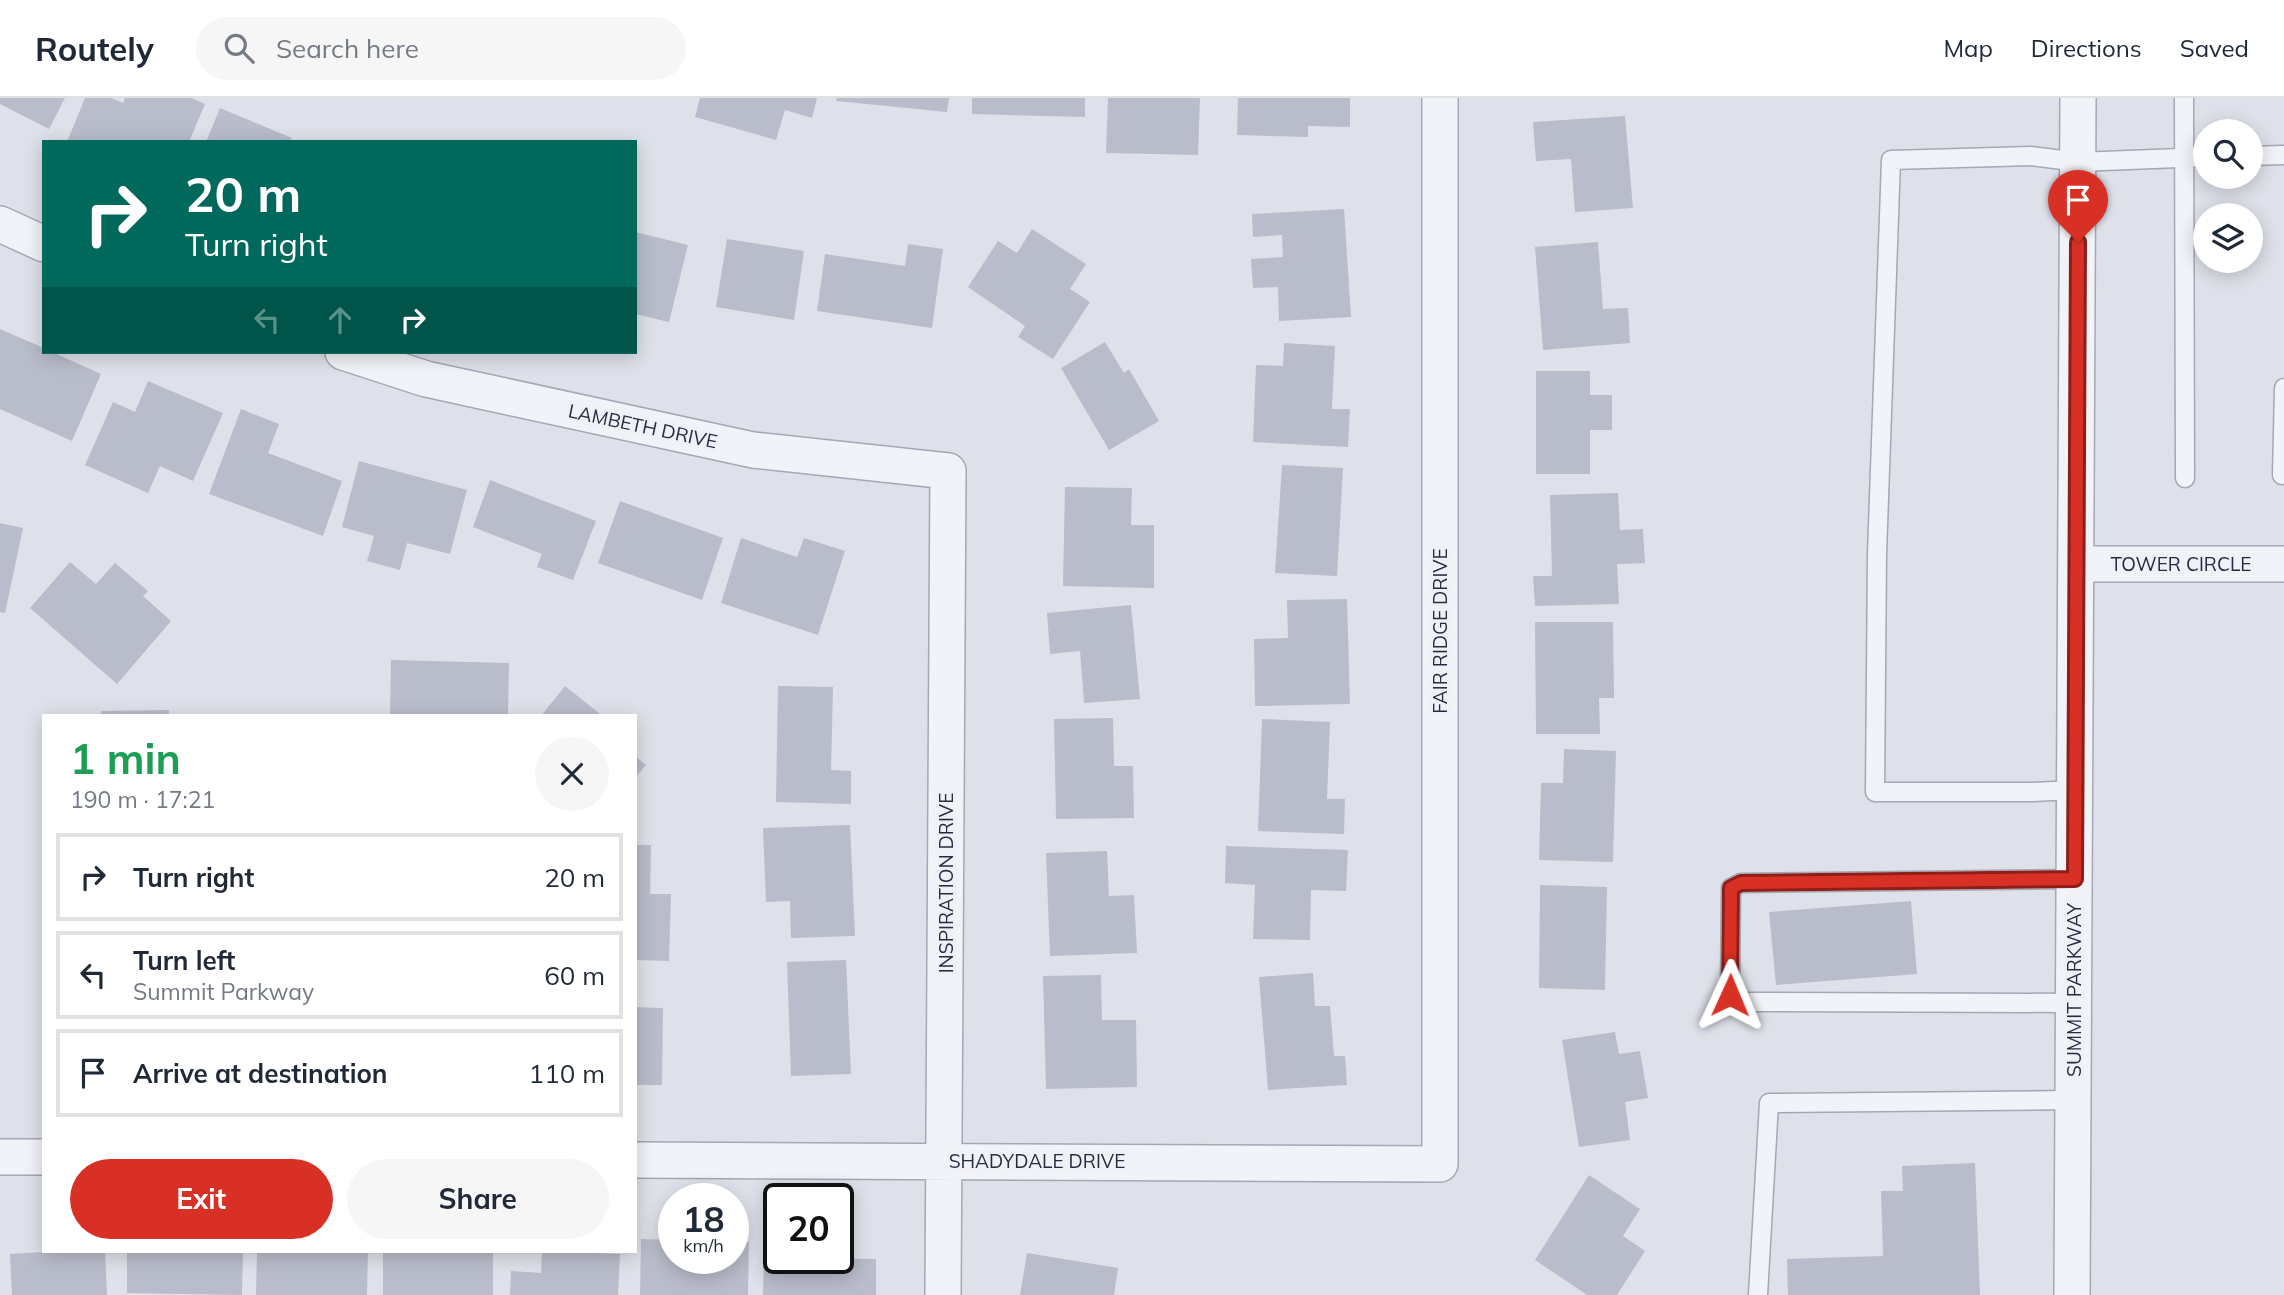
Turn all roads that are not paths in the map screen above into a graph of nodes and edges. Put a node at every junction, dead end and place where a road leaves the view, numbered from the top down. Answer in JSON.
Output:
{"nodes":[{"id":1,"x":1440,"y":98,"type":"edge"},
{"id":2,"x":2078,"y":98,"type":"edge"},
{"id":3,"x":2184,"y":98,"type":"edge"},
{"id":4,"x":2284,"y":155,"type":"edge"},
{"id":5,"x":2263,"y":156,"type":"edge"},
{"id":6,"x":2185,"y":158,"type":"junction"},
{"id":7,"x":2193,"y":158,"type":"edge"},
{"id":8,"x":2078,"y":162,"type":"junction"},
{"id":9,"x":0,"y":224,"type":"edge"},
{"id":10,"x":42,"y":243,"type":"edge"},
{"id":11,"x":350,"y":354,"type":"edge"},
{"id":12,"x":2284,"y":388,"type":"edge"},
{"id":13,"x":948,"y":471,"type":"joint"},
{"id":14,"x":2282,"y":475,"type":"dead end"},
{"id":15,"x":2185,"y":478,"type":"dead end"},
{"id":16,"x":2077,"y":564,"type":"junction"},
{"id":17,"x":2284,"y":564,"type":"edge"},
{"id":18,"x":2076,"y":790,"type":"junction"},
{"id":19,"x":2075,"y":879,"type":"junction"},
{"id":20,"x":2074,"y":1003,"type":"junction"},
{"id":21,"x":2073,"y":1100,"type":"junction"},
{"id":22,"x":0,"y":1157,"type":"edge"},
{"id":23,"x":42,"y":1157,"type":"edge"},
{"id":24,"x":637,"y":1160,"type":"edge"},
{"id":25,"x":944,"y":1161,"type":"junction"},
{"id":26,"x":1440,"y":1164,"type":"joint"},
{"id":27,"x":943,"y":1295,"type":"edge"},
{"id":28,"x":1758,"y":1295,"type":"edge"},
{"id":29,"x":2072,"y":1295,"type":"edge"}],
"edges":[{"from":1,"to":26,"type":"street","name":"FAIR RIDGE DRIVE"},
{"from":2,"to":8,"type":"street","name":"SUMMIT PARKWAY"},
{"from":3,"to":6,"type":"lane"},
{"from":4,"to":5,"type":"lane"},
{"from":6,"to":7,"type":"lane"},
{"from":6,"to":8,"type":"lane"},
{"from":6,"to":15,"type":"lane"},
{"from":8,"to":16,"type":"street","name":"SUMMIT PARKWAY"},
{"from":8,"to":18,"type":"lane"},
{"from":9,"to":10,"type":"street"},
{"from":11,"to":13,"type":"street","name":"LAMBETH DRIVE"},
{"from":12,"to":14,"type":"lane"},
{"from":13,"to":25,"type":"street","name":"INSPIRATION DRIVE"},
{"from":16,"to":17,"type":"street","name":"TOWER CIRCLE"},
{"from":16,"to":18,"type":"street","name":"SUMMIT PARKWAY"},
{"from":18,"to":19,"type":"street","name":"SUMMIT PARKWAY"},
{"from":19,"to":20,"type":"street","name":"SUMMIT PARKWAY"},
{"from":19,"to":20,"type":"lane"},
{"from":20,"to":21,"type":"street","name":"SUMMIT PARKWAY"},
{"from":21,"to":28,"type":"lane"},
{"from":21,"to":29,"type":"street","name":"SUMMIT PARKWAY"},
{"from":22,"to":23,"type":"street"},
{"from":24,"to":25,"type":"street","name":"SHADYDALE DRIVE"},
{"from":25,"to":26,"type":"street","name":"SHADYDALE DRIVE"},
{"from":25,"to":27,"type":"street","name":"INSPIRATION DRIVE"}]}
